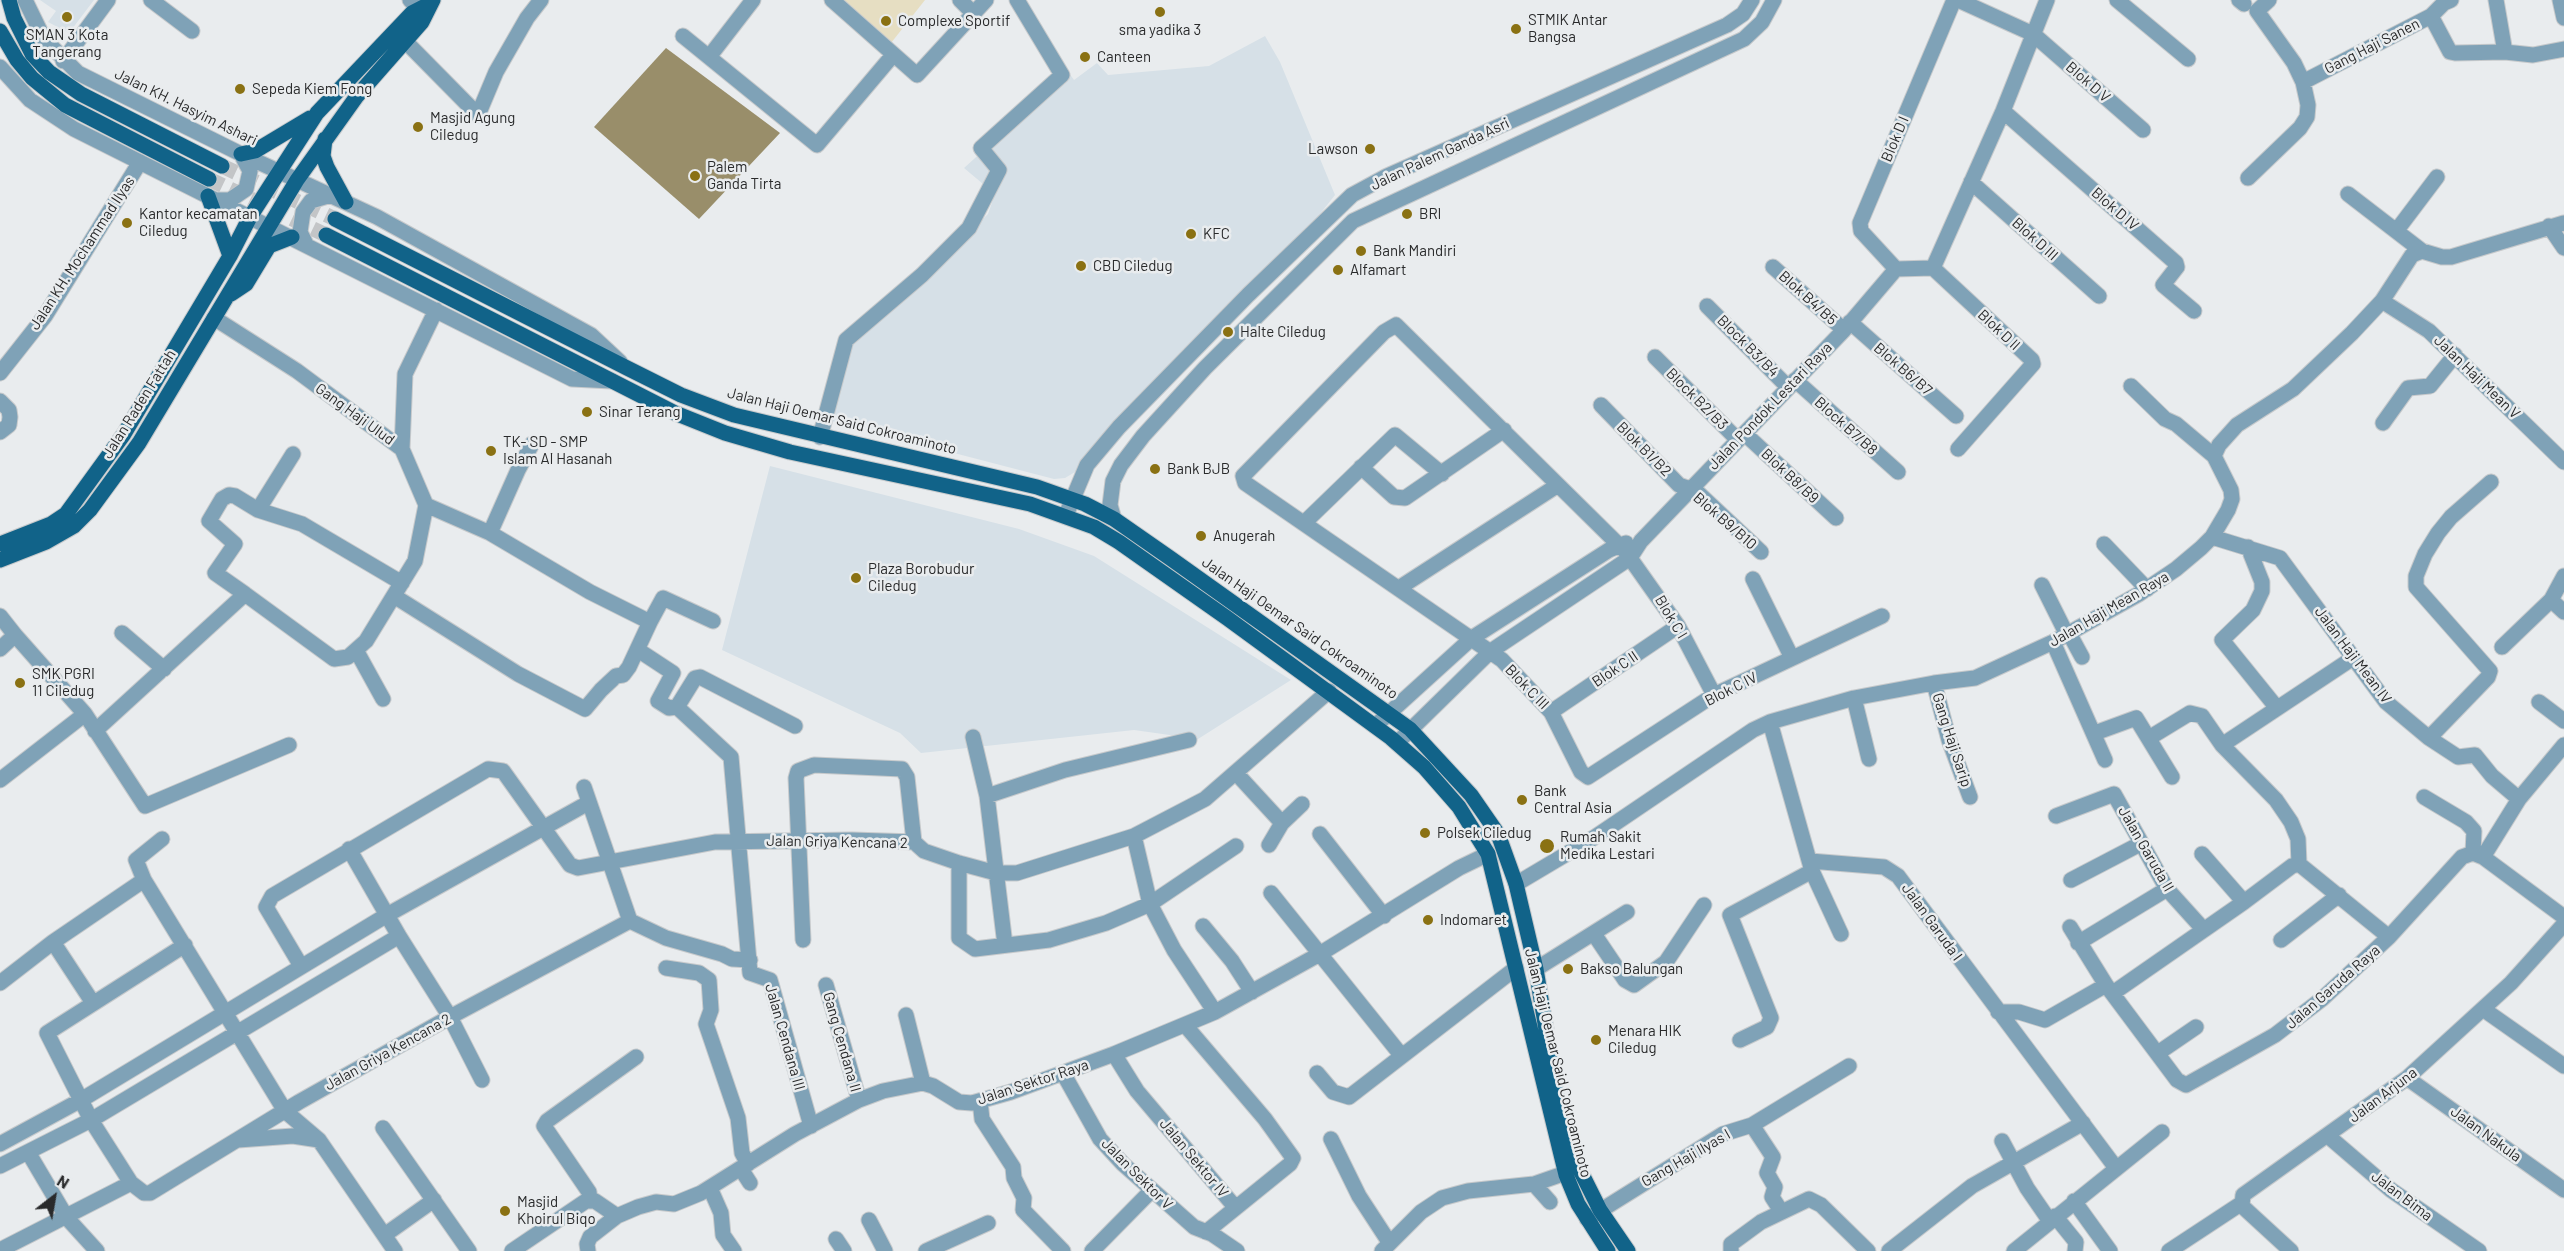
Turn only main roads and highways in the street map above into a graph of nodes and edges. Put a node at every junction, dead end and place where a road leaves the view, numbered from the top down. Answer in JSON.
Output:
{"nodes":[{"id":1,"x":9,"y":0,"type":"edge"},
{"id":2,"x":423,"y":3,"type":"edge"},
{"id":3,"x":0,"y":31,"type":"edge"},
{"id":4,"x":317,"y":113,"type":"junction"},
{"id":5,"x":325,"y":139,"type":"junction"},
{"id":6,"x":241,"y":154,"type":"road end"},
{"id":7,"x":222,"y":166,"type":"tunnel mouth"},
{"id":8,"x":209,"y":179,"type":"tunnel mouth"},
{"id":9,"x":213,"y":198,"type":"road end"},
{"id":10,"x":346,"y":202,"type":"road end"},
{"id":11,"x":335,"y":219,"type":"tunnel mouth"},
{"id":12,"x":326,"y":235,"type":"tunnel mouth"},
{"id":13,"x":292,"y":237,"type":"road end"},
{"id":14,"x":230,"y":256,"type":"junction"},
{"id":15,"x":228,"y":294,"type":"junction"},
{"id":16,"x":124,"y":434,"type":"junction"},
{"id":17,"x":139,"y":443,"type":"junction"},
{"id":18,"x":0,"y":544,"type":"edge"},
{"id":19,"x":0,"y":560,"type":"edge"},
{"id":20,"x":1572,"y":1171,"type":"junction"},
{"id":21,"x":1608,"y":1251,"type":"edge"},
{"id":22,"x":1628,"y":1251,"type":"edge"}],
"edges":[{"from":1,"to":7,"type":"main road"},
{"from":2,"to":4,"type":"main road"},
{"from":2,"to":5,"type":"main road","name":"Jalan Raden Fattah"},
{"from":3,"to":8,"type":"main road"},
{"from":4,"to":6,"type":"main road"},
{"from":4,"to":14,"type":"main road","name":"Jalan Raden Fattah"},
{"from":5,"to":10,"type":"main road"},
{"from":5,"to":15,"type":"main road","name":"Jalan Raden Fattah"},
{"from":9,"to":14,"type":"main road"},
{"from":11,"to":20,"type":"main road","name":"Jalan Haji Oemar Said Cokroaminoto"},
{"from":12,"to":20,"type":"main road","name":"Jalan Haji Oemar Said Cokroaminoto"},
{"from":13,"to":15,"type":"main road"},
{"from":14,"to":16,"type":"main road","name":"Jalan Raden Fattah"},
{"from":15,"to":17,"type":"main road","name":"Jalan Raden Fattah"},
{"from":16,"to":17,"type":"main road"},
{"from":16,"to":18,"type":"main road","name":"Jalan Raden Fattah"},
{"from":17,"to":19,"type":"main road","name":"Jalan Raden Fattah"},
{"from":20,"to":21,"type":"main road","name":"Jalan Haji Oemar Said Cokroaminoto"},
{"from":20,"to":22,"type":"main road","name":"Jalan Haji Oemar Said Cokroaminoto"}]}
